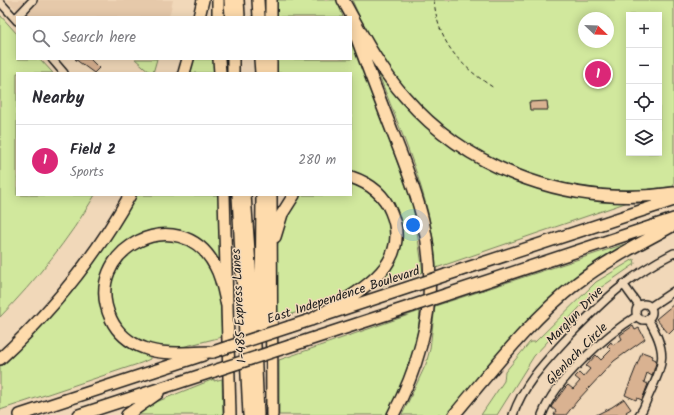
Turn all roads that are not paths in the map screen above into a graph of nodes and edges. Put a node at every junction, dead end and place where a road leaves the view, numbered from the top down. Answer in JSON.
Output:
{"nodes":[{"id":1,"x":33,"y":0,"type":"edge"},
{"id":2,"x":203,"y":0,"type":"edge"},
{"id":3,"x":218,"y":0,"type":"edge"},
{"id":4,"x":230,"y":0,"type":"edge"},
{"id":5,"x":238,"y":0,"type":"edge"},
{"id":6,"x":258,"y":0,"type":"edge"},
{"id":7,"x":271,"y":0,"type":"edge"},
{"id":8,"x":343,"y":0,"type":"edge"},
{"id":9,"x":0,"y":2,"type":"edge"},
{"id":10,"x":20,"y":16,"type":"edge"},
{"id":11,"x":199,"y":16,"type":"edge"},
{"id":12,"x":218,"y":16,"type":"edge"},
{"id":13,"x":231,"y":16,"type":"edge"},
{"id":14,"x":239,"y":16,"type":"edge"},
{"id":15,"x":259,"y":16,"type":"edge"},
{"id":16,"x":271,"y":16,"type":"edge"},
{"id":17,"x":349,"y":16,"type":"edge"},
{"id":18,"x":352,"y":16,"type":"edge"},
{"id":19,"x":352,"y":16,"type":"edge"},
{"id":20,"x":16,"y":18,"type":"edge"},
{"id":21,"x":352,"y":26,"type":"edge"},
{"id":22,"x":53,"y":60,"type":"edge"},
{"id":23,"x":188,"y":60,"type":"edge"},
{"id":24,"x":220,"y":60,"type":"edge"},
{"id":25,"x":232,"y":60,"type":"edge"},
{"id":26,"x":240,"y":60,"type":"edge"},
{"id":27,"x":260,"y":60,"type":"edge"},
{"id":28,"x":271,"y":60,"type":"edge"},
{"id":29,"x":63,"y":72,"type":"edge"},
{"id":30,"x":184,"y":72,"type":"edge"},
{"id":31,"x":220,"y":72,"type":"edge"},
{"id":32,"x":233,"y":72,"type":"edge"},
{"id":33,"x":240,"y":72,"type":"edge"},
{"id":34,"x":261,"y":72,"type":"edge"},
{"id":35,"x":271,"y":72,"type":"edge"},
{"id":36,"x":352,"y":177,"type":"edge"},
{"id":37,"x":674,"y":193,"type":"edge"},
{"id":38,"x":129,"y":196,"type":"edge"},
{"id":39,"x":224,"y":196,"type":"edge"},
{"id":40,"x":238,"y":196,"type":"edge"},
{"id":41,"x":245,"y":196,"type":"edge"},
{"id":42,"x":262,"y":196,"type":"edge"},
{"id":43,"x":271,"y":196,"type":"edge"},
{"id":44,"x":293,"y":196,"type":"edge"},
{"id":45,"x":674,"y":200,"type":"edge"},
{"id":46,"x":674,"y":219,"type":"edge"},
{"id":47,"x":674,"y":225,"type":"edge"},
{"id":48,"x":674,"y":253,"type":"edge"},
{"id":49,"x":272,"y":266,"type":"junction"},
{"id":50,"x":623,"y":284,"type":"junction"},
{"id":51,"x":674,"y":291,"type":"edge"},
{"id":52,"x":227,"y":306,"type":"junction"},
{"id":53,"x":639,"y":306,"type":"junction"},
{"id":54,"x":650,"y":307,"type":"junction"},
{"id":55,"x":637,"y":316,"type":"junction"},
{"id":56,"x":648,"y":319,"type":"junction"},
{"id":57,"x":311,"y":320,"type":"junction"},
{"id":58,"x":213,"y":352,"type":"junction"},
{"id":59,"x":0,"y":358,"type":"edge"},
{"id":60,"x":172,"y":384,"type":"junction"},
{"id":61,"x":20,"y":415,"type":"edge"},
{"id":62,"x":79,"y":415,"type":"edge"},
{"id":63,"x":127,"y":415,"type":"edge"},
{"id":64,"x":230,"y":415,"type":"edge"},
{"id":65,"x":249,"y":415,"type":"edge"},
{"id":66,"x":258,"y":415,"type":"edge"},
{"id":67,"x":264,"y":415,"type":"edge"},
{"id":68,"x":272,"y":415,"type":"edge"},
{"id":69,"x":393,"y":415,"type":"edge"},
{"id":70,"x":454,"y":415,"type":"edge"},
{"id":71,"x":512,"y":415,"type":"edge"},
{"id":72,"x":542,"y":415,"type":"edge"},
{"id":73,"x":639,"y":415,"type":"edge"}],
"edges":[{"from":1,"to":10,"type":"street"},
{"from":2,"to":11,"type":"highway"},
{"from":3,"to":12,"type":"highway"},
{"from":4,"to":13,"type":"highway"},
{"from":5,"to":14,"type":"highway"},
{"from":6,"to":15,"type":"highway"},
{"from":7,"to":16,"type":"highway"},
{"from":8,"to":17,"type":"highway"},
{"from":8,"to":19,"type":"highway"},
{"from":9,"to":20,"type":"street"},
{"from":18,"to":37,"type":"highway"},
{"from":21,"to":69,"type":"highway"},
{"from":22,"to":29,"type":"street"},
{"from":23,"to":30,"type":"highway"},
{"from":24,"to":31,"type":"highway"},
{"from":25,"to":32,"type":"highway"},
{"from":26,"to":33,"type":"highway"},
{"from":27,"to":34,"type":"highway"},
{"from":28,"to":35,"type":"highway"},
{"from":36,"to":57,"type":"highway"},
{"from":38,"to":59,"type":"highway"},
{"from":39,"to":52,"type":"highway"},
{"from":40,"to":65,"type":"highway"},
{"from":41,"to":66,"type":"highway","name":"I-485 Express Lanes"},
{"from":42,"to":67,"type":"highway","name":"I-485 Express Lanes"},
{"from":43,"to":49,"type":"highway"},
{"from":44,"to":49,"type":"highway"},
{"from":45,"to":57,"type":"highway","name":"East Independence Boulevard","bridge":true},
{"from":46,"to":60,"type":"highway","bridge":true},
{"from":47,"to":70,"type":"highway"},
{"from":48,"to":50,"type":"street","name":"Marglyn Drive"},
{"from":49,"to":68,"type":"highway"},
{"from":50,"to":53,"type":"street"},
{"from":50,"to":71,"type":"street","name":"Marglyn Drive"},
{"from":51,"to":54,"type":"street"},
{"from":52,"to":58,"type":"highway"},
{"from":52,"to":64,"type":"highway"},
{"from":53,"to":54,"type":"street"},
{"from":53,"to":55,"type":"street"},
{"from":54,"to":56,"type":"street"},
{"from":55,"to":56,"type":"street"},
{"from":55,"to":72,"type":"street","name":"Glenloch Circle"},
{"from":56,"to":73,"type":"street"},
{"from":57,"to":58,"type":"highway","name":"East Independence Boulevard","bridge":true},
{"from":58,"to":61,"type":"highway","name":"East Independence Boulevard"},
{"from":60,"to":62,"type":"highway"},
{"from":60,"to":63,"type":"highway"}]}
